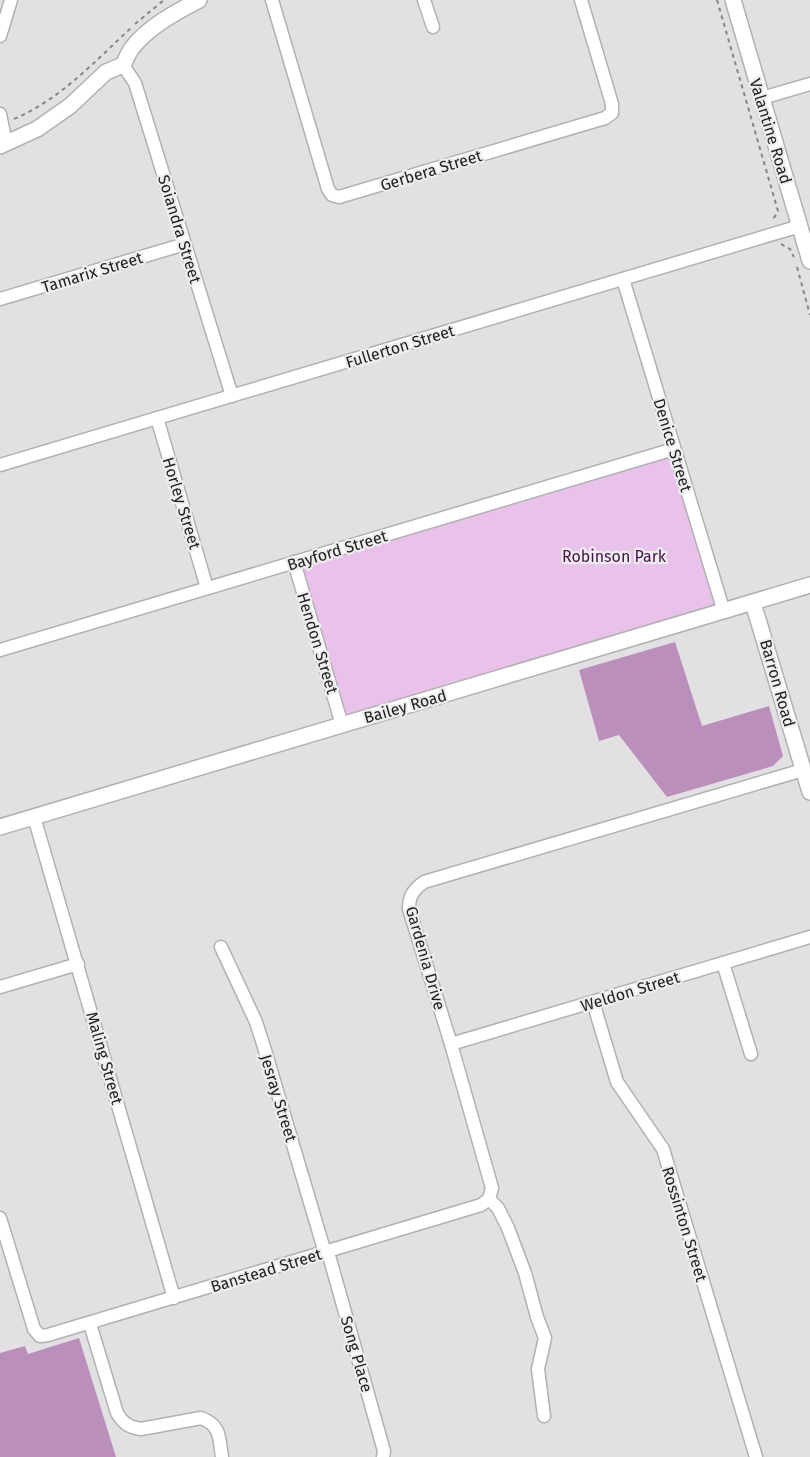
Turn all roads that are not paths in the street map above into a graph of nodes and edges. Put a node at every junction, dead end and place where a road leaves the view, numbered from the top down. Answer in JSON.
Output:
{"nodes":[{"id":1,"x":11,"y":0,"type":"edge"},
{"id":2,"x":199,"y":0,"type":"edge"},
{"id":3,"x":272,"y":0,"type":"edge"},
{"id":4,"x":424,"y":0,"type":"edge"},
{"id":5,"x":581,"y":0,"type":"edge"},
{"id":6,"x":733,"y":0,"type":"edge"},
{"id":7,"x":432,"y":27,"type":"dead end"},
{"id":8,"x":0,"y":36,"type":"edge"},
{"id":9,"x":123,"y":66,"type":"junction"},
{"id":10,"x":810,"y":84,"type":"edge"},
{"id":11,"x":762,"y":98,"type":"junction"},
{"id":12,"x":1,"y":119,"type":"edge"},
{"id":13,"x":3,"y":145,"type":"edge"},
{"id":14,"x":800,"y":226,"type":"junction"},
{"id":15,"x":185,"y":244,"type":"junction"},
{"id":16,"x":804,"y":264,"type":"edge"},
{"id":17,"x":623,"y":279,"type":"junction"},
{"id":18,"x":0,"y":299,"type":"edge"},
{"id":19,"x":232,"y":396,"type":"junction"},
{"id":20,"x":156,"y":418,"type":"junction"},
{"id":21,"x":674,"y":449,"type":"junction"},
{"id":22,"x":0,"y":465,"type":"edge"},
{"id":23,"x":294,"y":562,"type":"junction"},
{"id":24,"x":810,"y":585,"type":"edge"},
{"id":25,"x":207,"y":588,"type":"junction"},
{"id":26,"x":754,"y":603,"type":"junction"},
{"id":27,"x":724,"y":612,"type":"junction"},
{"id":28,"x":0,"y":650,"type":"edge"},
{"id":29,"x":342,"y":724,"type":"junction"},
{"id":30,"x":803,"y":770,"type":"junction"},
{"id":31,"x":810,"y":792,"type":"edge"},
{"id":32,"x":34,"y":817,"type":"junction"},
{"id":33,"x":0,"y":827,"type":"edge"},
{"id":34,"x":810,"y":937,"type":"edge"},
{"id":35,"x":222,"y":947,"type":"dead end"},
{"id":36,"x":723,"y":963,"type":"junction"},
{"id":37,"x":78,"y":964,"type":"junction"},
{"id":38,"x":0,"y":988,"type":"edge"},
{"id":39,"x":593,"y":1002,"type":"junction"},
{"id":40,"x":451,"y":1044,"type":"junction"},
{"id":41,"x":750,"y":1054,"type":"dead end"},
{"id":42,"x":489,"y":1199,"type":"junction"},
{"id":43,"x":0,"y":1218,"type":"edge"},
{"id":44,"x":326,"y":1252,"type":"junction"},
{"id":45,"x":13,"y":1261,"type":"junction"},
{"id":46,"x":0,"y":1264,"type":"edge"},
{"id":47,"x":174,"y":1298,"type":"junction"},
{"id":48,"x":90,"y":1324,"type":"junction"},
{"id":49,"x":544,"y":1416,"type":"dead end"},
{"id":50,"x":222,"y":1457,"type":"edge"},
{"id":51,"x":384,"y":1457,"type":"edge"},
{"id":52,"x":756,"y":1457,"type":"edge"}],
"edges":[{"from":1,"to":8,"type":"street"},
{"from":2,"to":9,"type":"street"},
{"from":3,"to":5,"type":"street","name":"Gerbera Street"},
{"from":4,"to":7,"type":"street"},
{"from":6,"to":11,"type":"street","name":"Valantine Road"},
{"from":9,"to":13,"type":"street"},
{"from":9,"to":15,"type":"street","name":"Soiandra Street"},
{"from":10,"to":11,"type":"street"},
{"from":11,"to":14,"type":"street","name":"Valantine Road"},
{"from":12,"to":13,"type":"street"},
{"from":14,"to":16,"type":"street","name":"Valantine Road"},
{"from":14,"to":17,"type":"street","name":"Fullerton Street"},
{"from":15,"to":18,"type":"street","name":"Tamarix Street"},
{"from":15,"to":19,"type":"street","name":"Soiandra Street"},
{"from":17,"to":19,"type":"street","name":"Fullerton Street"},
{"from":17,"to":21,"type":"street","name":"Denice Street"},
{"from":19,"to":20,"type":"street","name":"Fullerton Street"},
{"from":20,"to":22,"type":"street","name":"Fullerton Street"},
{"from":20,"to":25,"type":"street","name":"Horley Street"},
{"from":21,"to":23,"type":"street","name":"Bayford Street"},
{"from":21,"to":27,"type":"street","name":"Denice Street"},
{"from":23,"to":25,"type":"street","name":"Bayford Street"},
{"from":23,"to":29,"type":"street","name":"Hendon Street"},
{"from":24,"to":26,"type":"street","name":"Bailey Road"},
{"from":25,"to":28,"type":"street","name":"Bayford Street"},
{"from":26,"to":27,"type":"street","name":"Bailey Road"},
{"from":26,"to":30,"type":"street","name":"Barron Road"},
{"from":27,"to":29,"type":"street","name":"Bailey Road"},
{"from":29,"to":32,"type":"street","name":"Bailey Road"},
{"from":30,"to":31,"type":"street","name":"Barron Road"},
{"from":30,"to":40,"type":"street","name":"Gardenia Drive"},
{"from":32,"to":33,"type":"street","name":"Bailey Road"},
{"from":32,"to":37,"type":"street","name":"Maling Street"},
{"from":34,"to":36,"type":"street","name":"Weldon Street"},
{"from":35,"to":44,"type":"street","name":"Jesray Street"},
{"from":36,"to":39,"type":"street","name":"Weldon Street"},
{"from":36,"to":41,"type":"street"},
{"from":37,"to":38,"type":"street"},
{"from":37,"to":47,"type":"street","name":"Maling Street"},
{"from":39,"to":40,"type":"street","name":"Weldon Street"},
{"from":39,"to":52,"type":"street","name":"Rossinton Street"},
{"from":40,"to":42,"type":"street","name":"Gardenia Drive"},
{"from":42,"to":44,"type":"street","name":"Banstead Street"},
{"from":42,"to":49,"type":"street"},
{"from":43,"to":45,"type":"street"},
{"from":44,"to":47,"type":"street","name":"Banstead Street"},
{"from":44,"to":51,"type":"street","name":"Song Place"},
{"from":45,"to":46,"type":"street"},
{"from":45,"to":48,"type":"street","name":"Banstead Street"},
{"from":47,"to":48,"type":"street","name":"Banstead Street"},
{"from":48,"to":50,"type":"street"}]}
